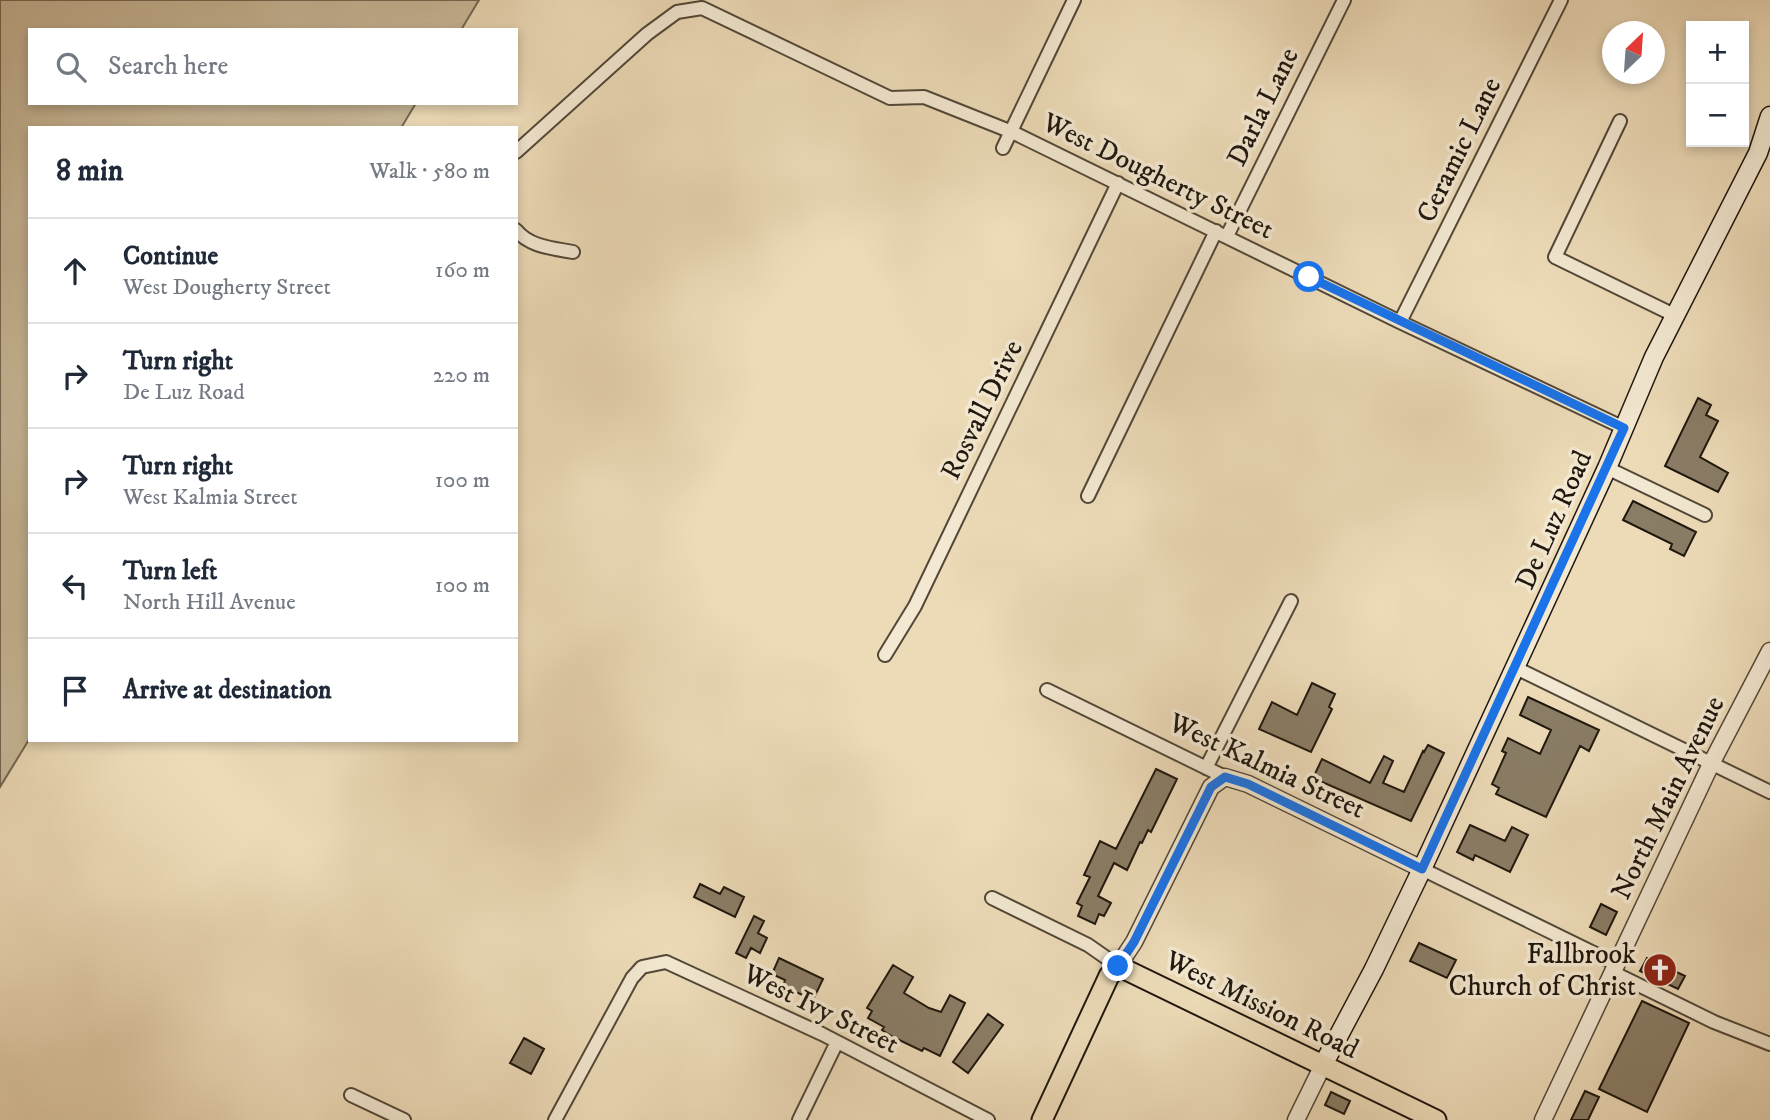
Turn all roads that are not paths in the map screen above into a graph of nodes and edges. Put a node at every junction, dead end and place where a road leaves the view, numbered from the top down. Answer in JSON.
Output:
{"nodes":[{"id":1,"x":1074,"y":0,"type":"edge"},
{"id":2,"x":1344,"y":0,"type":"edge"},
{"id":3,"x":1561,"y":0,"type":"edge"},
{"id":4,"x":1770,"y":116,"type":"edge"},
{"id":5,"x":1620,"y":121,"type":"dead end"},
{"id":6,"x":1012,"y":132,"type":"junction"},
{"id":7,"x":1003,"y":148,"type":"dead end"},
{"id":8,"x":518,"y":150,"type":"edge"},
{"id":9,"x":1118,"y":183,"type":"junction"},
{"id":10,"x":518,"y":232,"type":"edge"},
{"id":11,"x":1222,"y":233,"type":"junction"},
{"id":12,"x":573,"y":252,"type":"dead end"},
{"id":13,"x":1674,"y":315,"type":"junction"},
{"id":14,"x":1401,"y":322,"type":"junction"},
{"id":15,"x":1624,"y":428,"type":"junction"},
{"id":16,"x":1607,"y":468,"type":"junction"},
{"id":17,"x":1088,"y":496,"type":"dead end"},
{"id":18,"x":1705,"y":515,"type":"dead end"},
{"id":19,"x":1291,"y":601,"type":"dead end"},
{"id":20,"x":1770,"y":651,"type":"edge"},
{"id":21,"x":885,"y":655,"type":"dead end"},
{"id":22,"x":1516,"y":668,"type":"junction"},
{"id":23,"x":1047,"y":690,"type":"dead end"},
{"id":24,"x":1711,"y":764,"type":"junction"},
{"id":25,"x":1206,"y":768,"type":"junction"},
{"id":26,"x":1225,"y":777,"type":"junction"},
{"id":27,"x":1770,"y":792,"type":"edge"},
{"id":28,"x":1422,"y":869,"type":"junction"},
{"id":29,"x":992,"y":898,"type":"dead end"},
{"id":30,"x":1118,"y":966,"type":"junction"},
{"id":31,"x":1614,"y":968,"type":"junction"},
{"id":32,"x":838,"y":1042,"type":"junction"},
{"id":33,"x":1770,"y":1044,"type":"edge"},
{"id":34,"x":1323,"y":1065,"type":"junction"},
{"id":35,"x":351,"y":1095,"type":"dead end"},
{"id":36,"x":404,"y":1120,"type":"edge"},
{"id":37,"x":555,"y":1120,"type":"edge"},
{"id":38,"x":799,"y":1120,"type":"edge"},
{"id":39,"x":988,"y":1120,"type":"edge"},
{"id":40,"x":1042,"y":1120,"type":"edge"},
{"id":41,"x":1297,"y":1120,"type":"edge"},
{"id":42,"x":1436,"y":1120,"type":"edge"},
{"id":43,"x":1543,"y":1120,"type":"edge"}],
"edges":[{"from":1,"to":6,"type":"street"},
{"from":2,"to":11,"type":"street","name":"Darla Lane"},
{"from":3,"to":14,"type":"street","name":"Ceramic Lane"},
{"from":4,"to":13,"type":"main road","name":"De Luz Road"},
{"from":5,"to":13,"type":"street"},
{"from":6,"to":7,"type":"street"},
{"from":6,"to":8,"type":"street","name":"West Dougherty Street"},
{"from":6,"to":9,"type":"street","name":"West Dougherty Street"},
{"from":9,"to":11,"type":"street","name":"West Dougherty Street"},
{"from":9,"to":21,"type":"street","name":"Rosvall Drive"},
{"from":10,"to":12,"type":"street"},
{"from":11,"to":14,"type":"street","name":"West Dougherty Street"},
{"from":11,"to":17,"type":"street","name":"Darla Lane"},
{"from":13,"to":15,"type":"main road","name":"De Luz Road"},
{"from":14,"to":15,"type":"street","name":"West Dougherty Street"},
{"from":15,"to":16,"type":"main road","name":"De Luz Road"},
{"from":16,"to":18,"type":"street"},
{"from":16,"to":22,"type":"main road","name":"De Luz Road"},
{"from":19,"to":25,"type":"street"},
{"from":20,"to":24,"type":"street","name":"North Main Avenue"},
{"from":22,"to":24,"type":"street"},
{"from":22,"to":28,"type":"main road","name":"De Luz Road"},
{"from":23,"to":25,"type":"street","name":"West Kalmia Street"},
{"from":24,"to":27,"type":"street"},
{"from":24,"to":31,"type":"street","name":"North Main Avenue"},
{"from":25,"to":26,"type":"street","name":"West Kalmia Street"},
{"from":26,"to":28,"type":"street","name":"West Kalmia Street"},
{"from":26,"to":30,"type":"street"},
{"from":28,"to":31,"type":"street","name":"West Kalmia Street"},
{"from":28,"to":34,"type":"main road","name":"De Luz Road"},
{"from":29,"to":30,"type":"street","name":"West Mission Road"},
{"from":30,"to":34,"type":"main road","name":"West Mission Road"},
{"from":30,"to":40,"type":"main road"},
{"from":31,"to":33,"type":"street","name":"West Kalmia Street"},
{"from":31,"to":43,"type":"street","name":"North Main Avenue"},
{"from":32,"to":37,"type":"street","name":"West Ivy Street"},
{"from":32,"to":38,"type":"street"},
{"from":32,"to":39,"type":"street","name":"West Ivy Street"},
{"from":34,"to":41,"type":"street"},
{"from":34,"to":42,"type":"main road","name":"West Mission Road"},
{"from":35,"to":36,"type":"street"}]}
